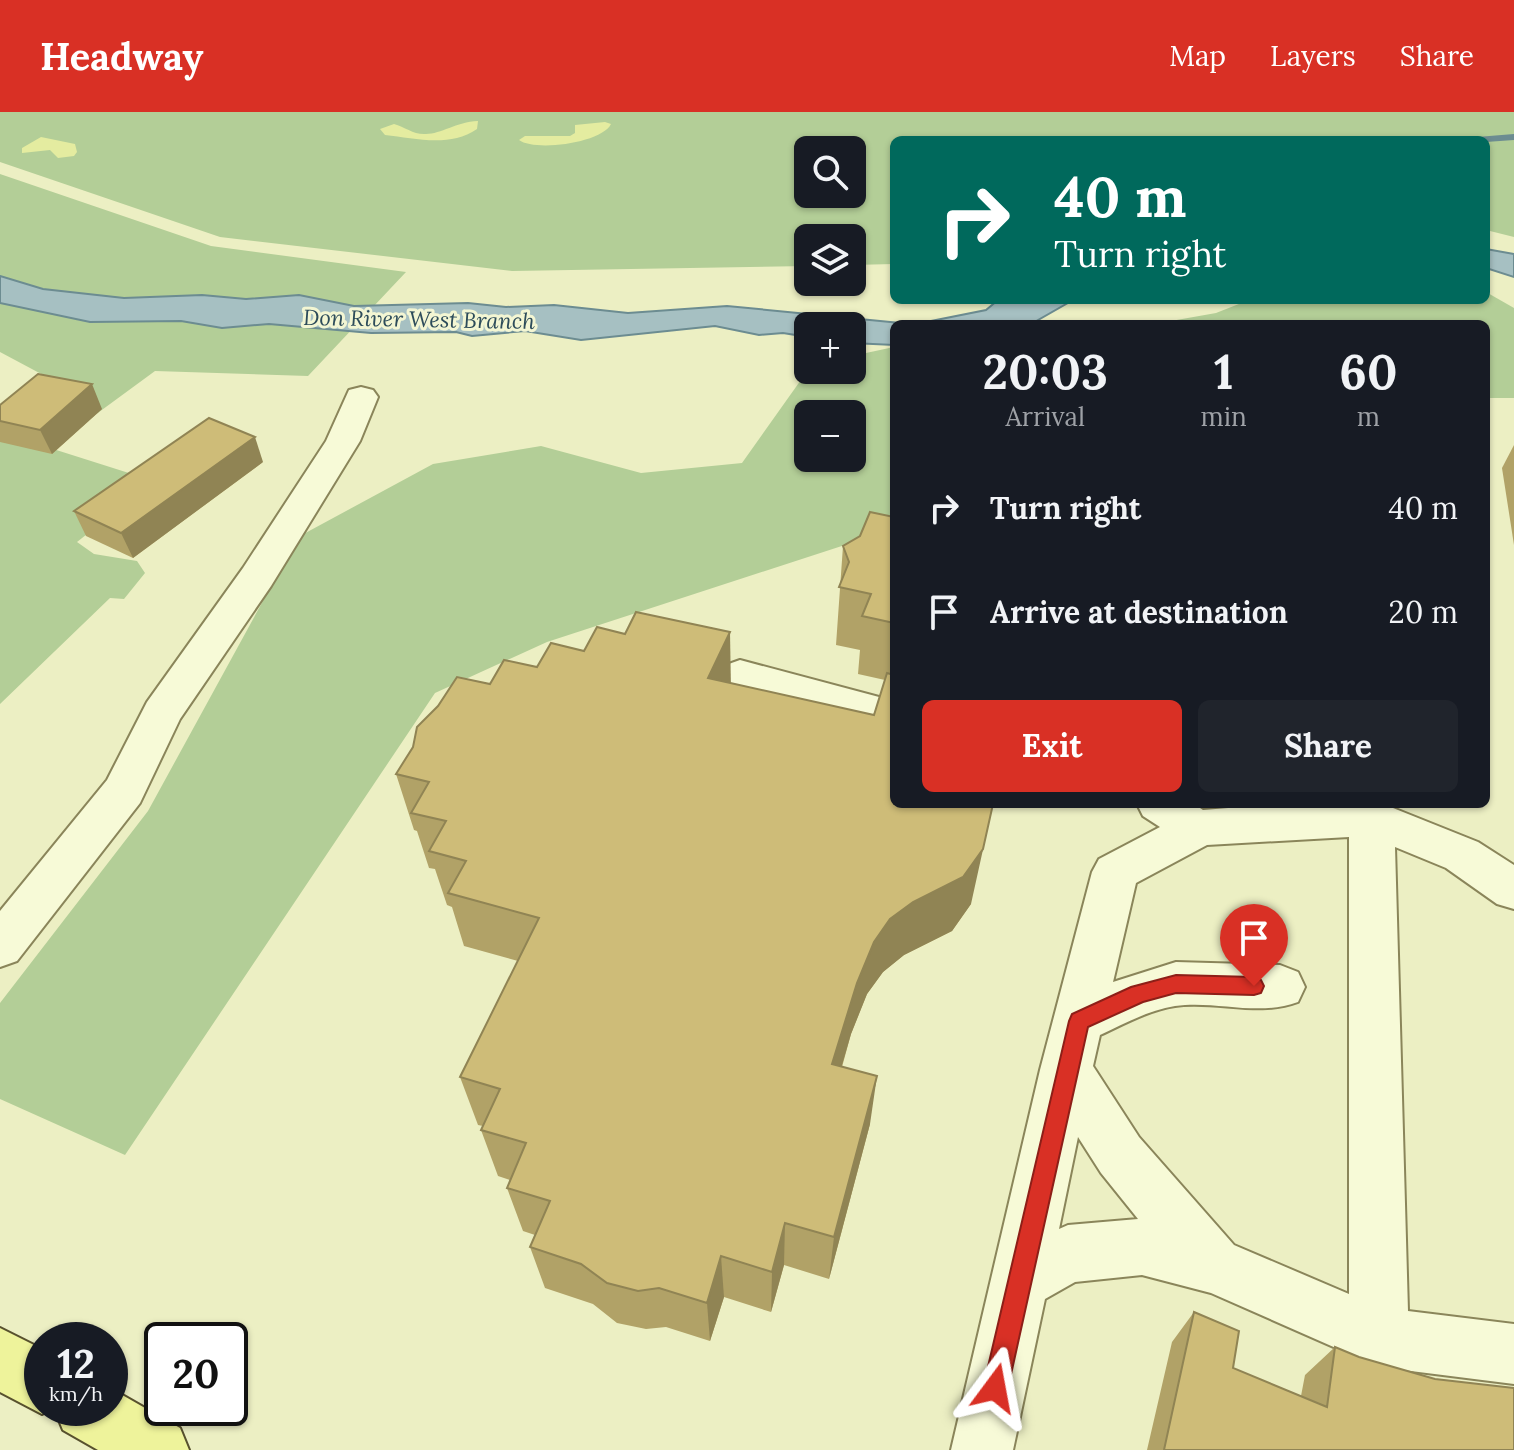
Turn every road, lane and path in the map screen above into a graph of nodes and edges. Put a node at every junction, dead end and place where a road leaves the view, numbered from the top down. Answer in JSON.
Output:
{"nodes":[{"id":1,"x":361,"y":397,"type":"dead end"},
{"id":2,"x":740,"y":675,"type":"dead end"},
{"id":3,"x":890,"y":715,"type":"edge"},
{"id":4,"x":1165,"y":808,"type":"edge"},
{"id":5,"x":1372,"y":818,"type":"junction"},
{"id":6,"x":1197,"y":829,"type":"junction"},
{"id":7,"x":1514,"y":890,"type":"edge"},
{"id":8,"x":0,"y":946,"type":"edge"},
{"id":9,"x":1280,"y":987,"type":"dead end"},
{"id":10,"x":1073,"y":1046,"type":"junction"},
{"id":11,"x":1214,"y":1265,"type":"junction"},
{"id":12,"x":1020,"y":1281,"type":"junction"},
{"id":13,"x":1379,"y":1337,"type":"junction"},
{"id":14,"x":1514,"y":1354,"type":"edge"},
{"id":15,"x":0,"y":1358,"type":"edge"},
{"id":16,"x":24,"y":1372,"type":"edge"},
{"id":17,"x":995,"y":1388,"type":"junction"},
{"id":18,"x":116,"y":1426,"type":"edge"},
{"id":19,"x":158,"y":1450,"type":"edge"},
{"id":20,"x":957,"y":1450,"type":"edge"},
{"id":21,"x":982,"y":1450,"type":"edge"}],
"edges":[{"from":1,"to":8,"type":"lane"},
{"from":2,"to":3,"type":"lane"},
{"from":4,"to":6,"type":"lane"},
{"from":5,"to":6,"type":"lane"},
{"from":5,"to":7,"type":"lane"},
{"from":5,"to":13,"type":"lane"},
{"from":6,"to":10,"type":"lane"},
{"from":9,"to":10,"type":"lane"},
{"from":10,"to":11,"type":"lane"},
{"from":10,"to":12,"type":"lane"},
{"from":11,"to":12,"type":"lane"},
{"from":11,"to":13,"type":"lane"},
{"from":12,"to":17,"type":"lane"},
{"from":13,"to":14,"type":"lane"},
{"from":15,"to":16,"type":"main road"},
{"from":17,"to":20,"type":"lane"},
{"from":17,"to":21,"type":"lane"},
{"from":18,"to":19,"type":"main road"}]}
